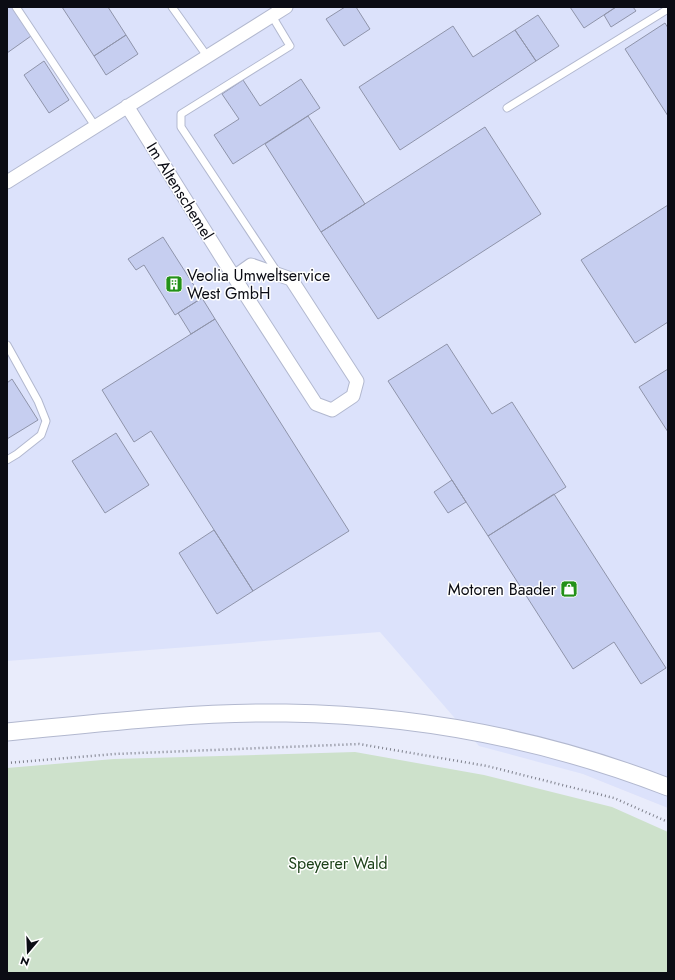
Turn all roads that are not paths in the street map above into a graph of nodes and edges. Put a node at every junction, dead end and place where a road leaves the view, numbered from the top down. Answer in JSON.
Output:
{"nodes":[{"id":1,"x":16,"y":7,"type":"edge"},
{"id":2,"x":172,"y":7,"type":"edge"},
{"id":3,"x":668,"y":9,"type":"edge"},
{"id":4,"x":277,"y":11,"type":"edge"},
{"id":5,"x":207,"y":56,"type":"junction"},
{"id":6,"x":127,"y":106,"type":"junction"},
{"id":7,"x":507,"y":108,"type":"dead end"},
{"id":8,"x":95,"y":126,"type":"junction"},
{"id":9,"x":7,"y":182,"type":"edge"},
{"id":10,"x":278,"y":275,"type":"junction"},
{"id":11,"x":234,"y":277,"type":"junction"},
{"id":12,"x":7,"y":345,"type":"edge"},
{"id":13,"x":7,"y":460,"type":"edge"},
{"id":14,"x":7,"y":732,"type":"edge"},
{"id":15,"x":668,"y":788,"type":"edge"}],
"edges":[{"from":1,"to":8,"type":"lane"},
{"from":2,"to":5,"type":"lane"},
{"from":3,"to":7,"type":"lane"},
{"from":4,"to":5,"type":"street"},
{"from":4,"to":10,"type":"lane"},
{"from":5,"to":6,"type":"street"},
{"from":6,"to":8,"type":"street"},
{"from":6,"to":11,"type":"street","name":"Im Altenschemel"},
{"from":8,"to":9,"type":"street"},
{"from":10,"to":11,"type":"street","name":"Im Altenschemel"},
{"from":10,"to":11,"type":"street","name":"Im Altenschemel"},
{"from":12,"to":13,"type":"lane"},
{"from":14,"to":15,"type":"street"}]}
